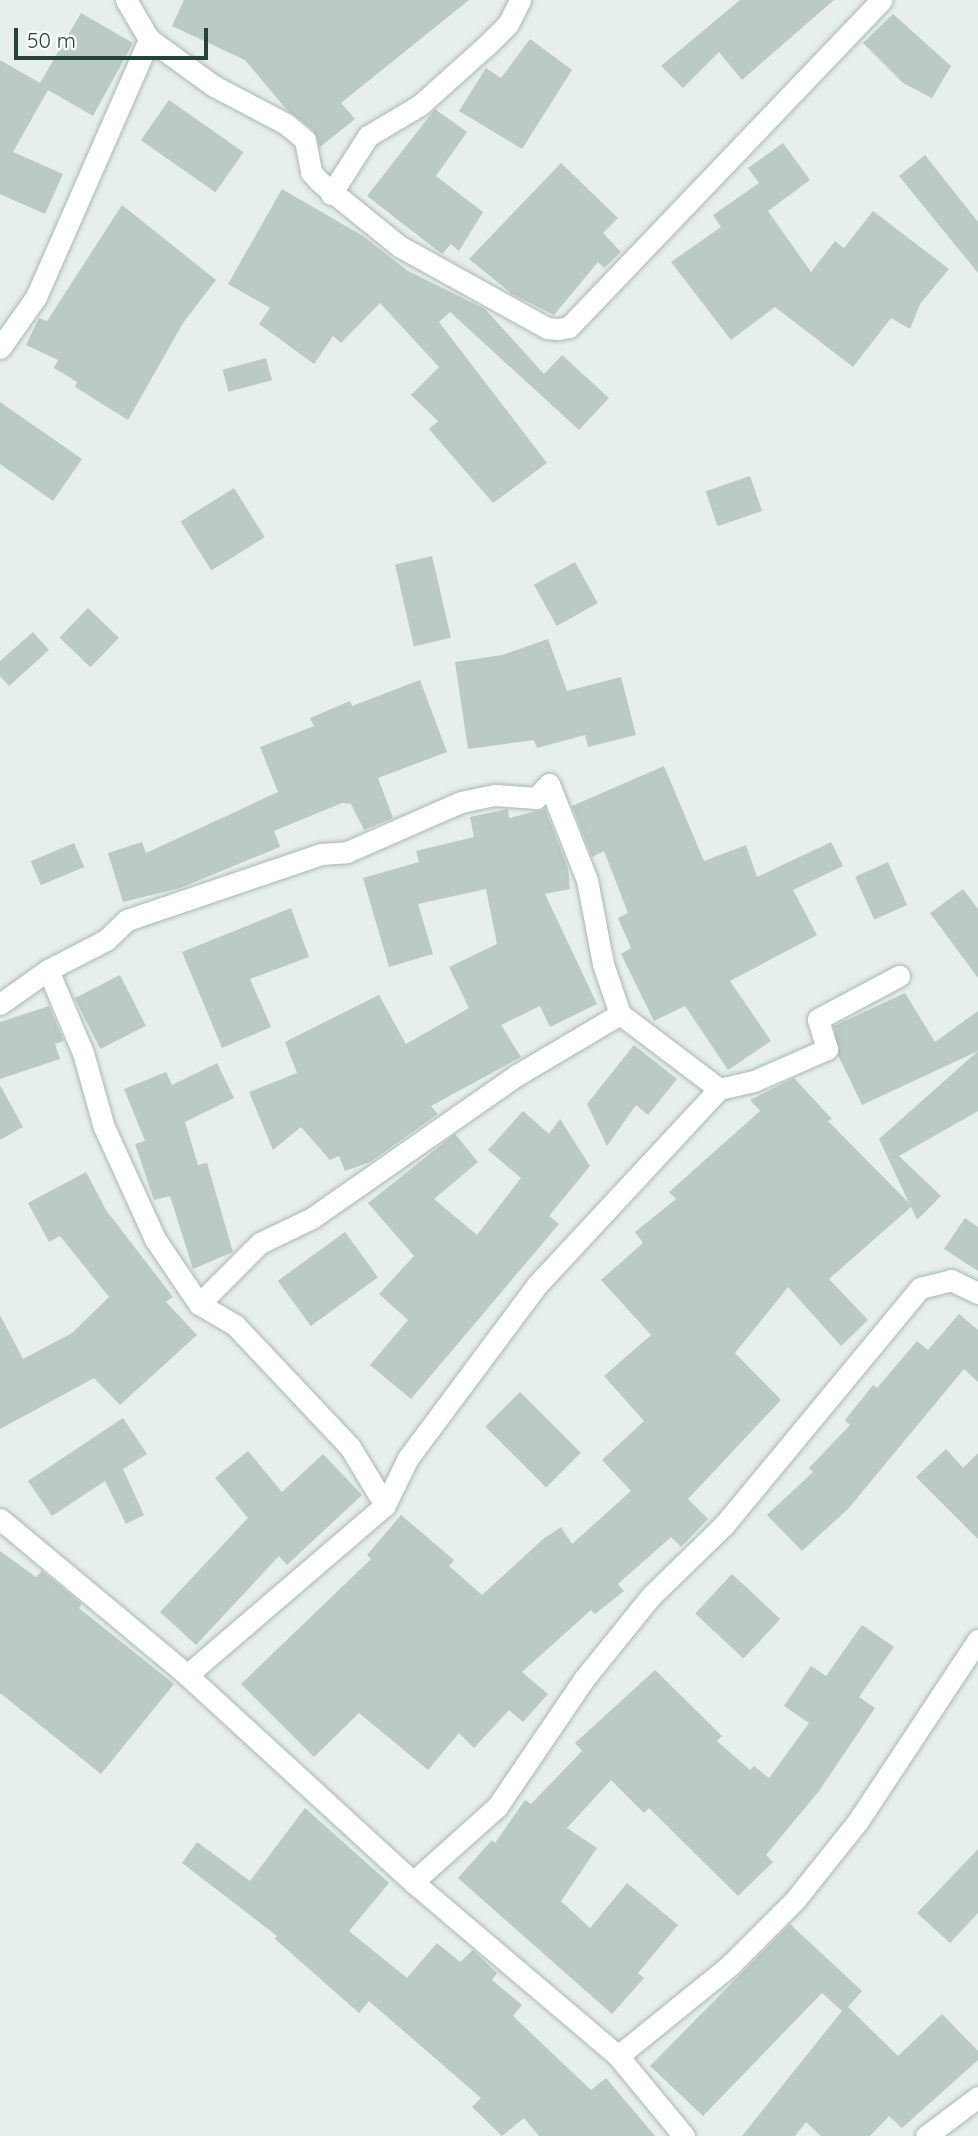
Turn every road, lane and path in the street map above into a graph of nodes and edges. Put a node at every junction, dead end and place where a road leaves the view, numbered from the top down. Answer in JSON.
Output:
{"nodes":[{"id":1,"x":126,"y":0,"type":"edge"},
{"id":2,"x":520,"y":0,"type":"edge"},
{"id":3,"x":881,"y":0,"type":"edge"},
{"id":4,"x":149,"y":39,"type":"junction"},
{"id":5,"x":331,"y":194,"type":"junction"},
{"id":6,"x":0,"y":348,"type":"edge"},
{"id":7,"x":48,"y":970,"type":"junction"},
{"id":8,"x":899,"y":976,"type":"dead end"},
{"id":9,"x":3,"y":995,"type":"edge"},
{"id":10,"x":620,"y":1014,"type":"junction"},
{"id":11,"x":719,"y":1089,"type":"junction"},
{"id":12,"x":978,"y":1293,"type":"edge"},
{"id":13,"x":199,"y":1304,"type":"junction"},
{"id":14,"x":384,"y":1506,"type":"junction"},
{"id":15,"x":0,"y":1519,"type":"edge"},
{"id":16,"x":978,"y":1640,"type":"edge"},
{"id":17,"x":187,"y":1675,"type":"junction"},
{"id":18,"x":413,"y":1882,"type":"junction"},
{"id":19,"x":618,"y":2056,"type":"junction"},
{"id":20,"x":978,"y":2096,"type":"edge"},
{"id":21,"x":684,"y":2136,"type":"edge"},
{"id":22,"x":926,"y":2136,"type":"edge"}],
"edges":[{"from":1,"to":4,"type":"street"},
{"from":2,"to":5,"type":"street"},
{"from":3,"to":5,"type":"street"},
{"from":4,"to":5,"type":"street"},
{"from":4,"to":6,"type":"street"},
{"from":7,"to":9,"type":"street"},
{"from":7,"to":10,"type":"street"},
{"from":7,"to":13,"type":"street"},
{"from":8,"to":11,"type":"street"},
{"from":10,"to":11,"type":"street"},
{"from":10,"to":13,"type":"street"},
{"from":11,"to":14,"type":"street"},
{"from":12,"to":18,"type":"street"},
{"from":13,"to":14,"type":"street"},
{"from":14,"to":17,"type":"street"},
{"from":15,"to":17,"type":"street"},
{"from":16,"to":19,"type":"street"},
{"from":17,"to":18,"type":"street"},
{"from":18,"to":19,"type":"street"},
{"from":19,"to":21,"type":"street"},
{"from":20,"to":22,"type":"street"}]}
